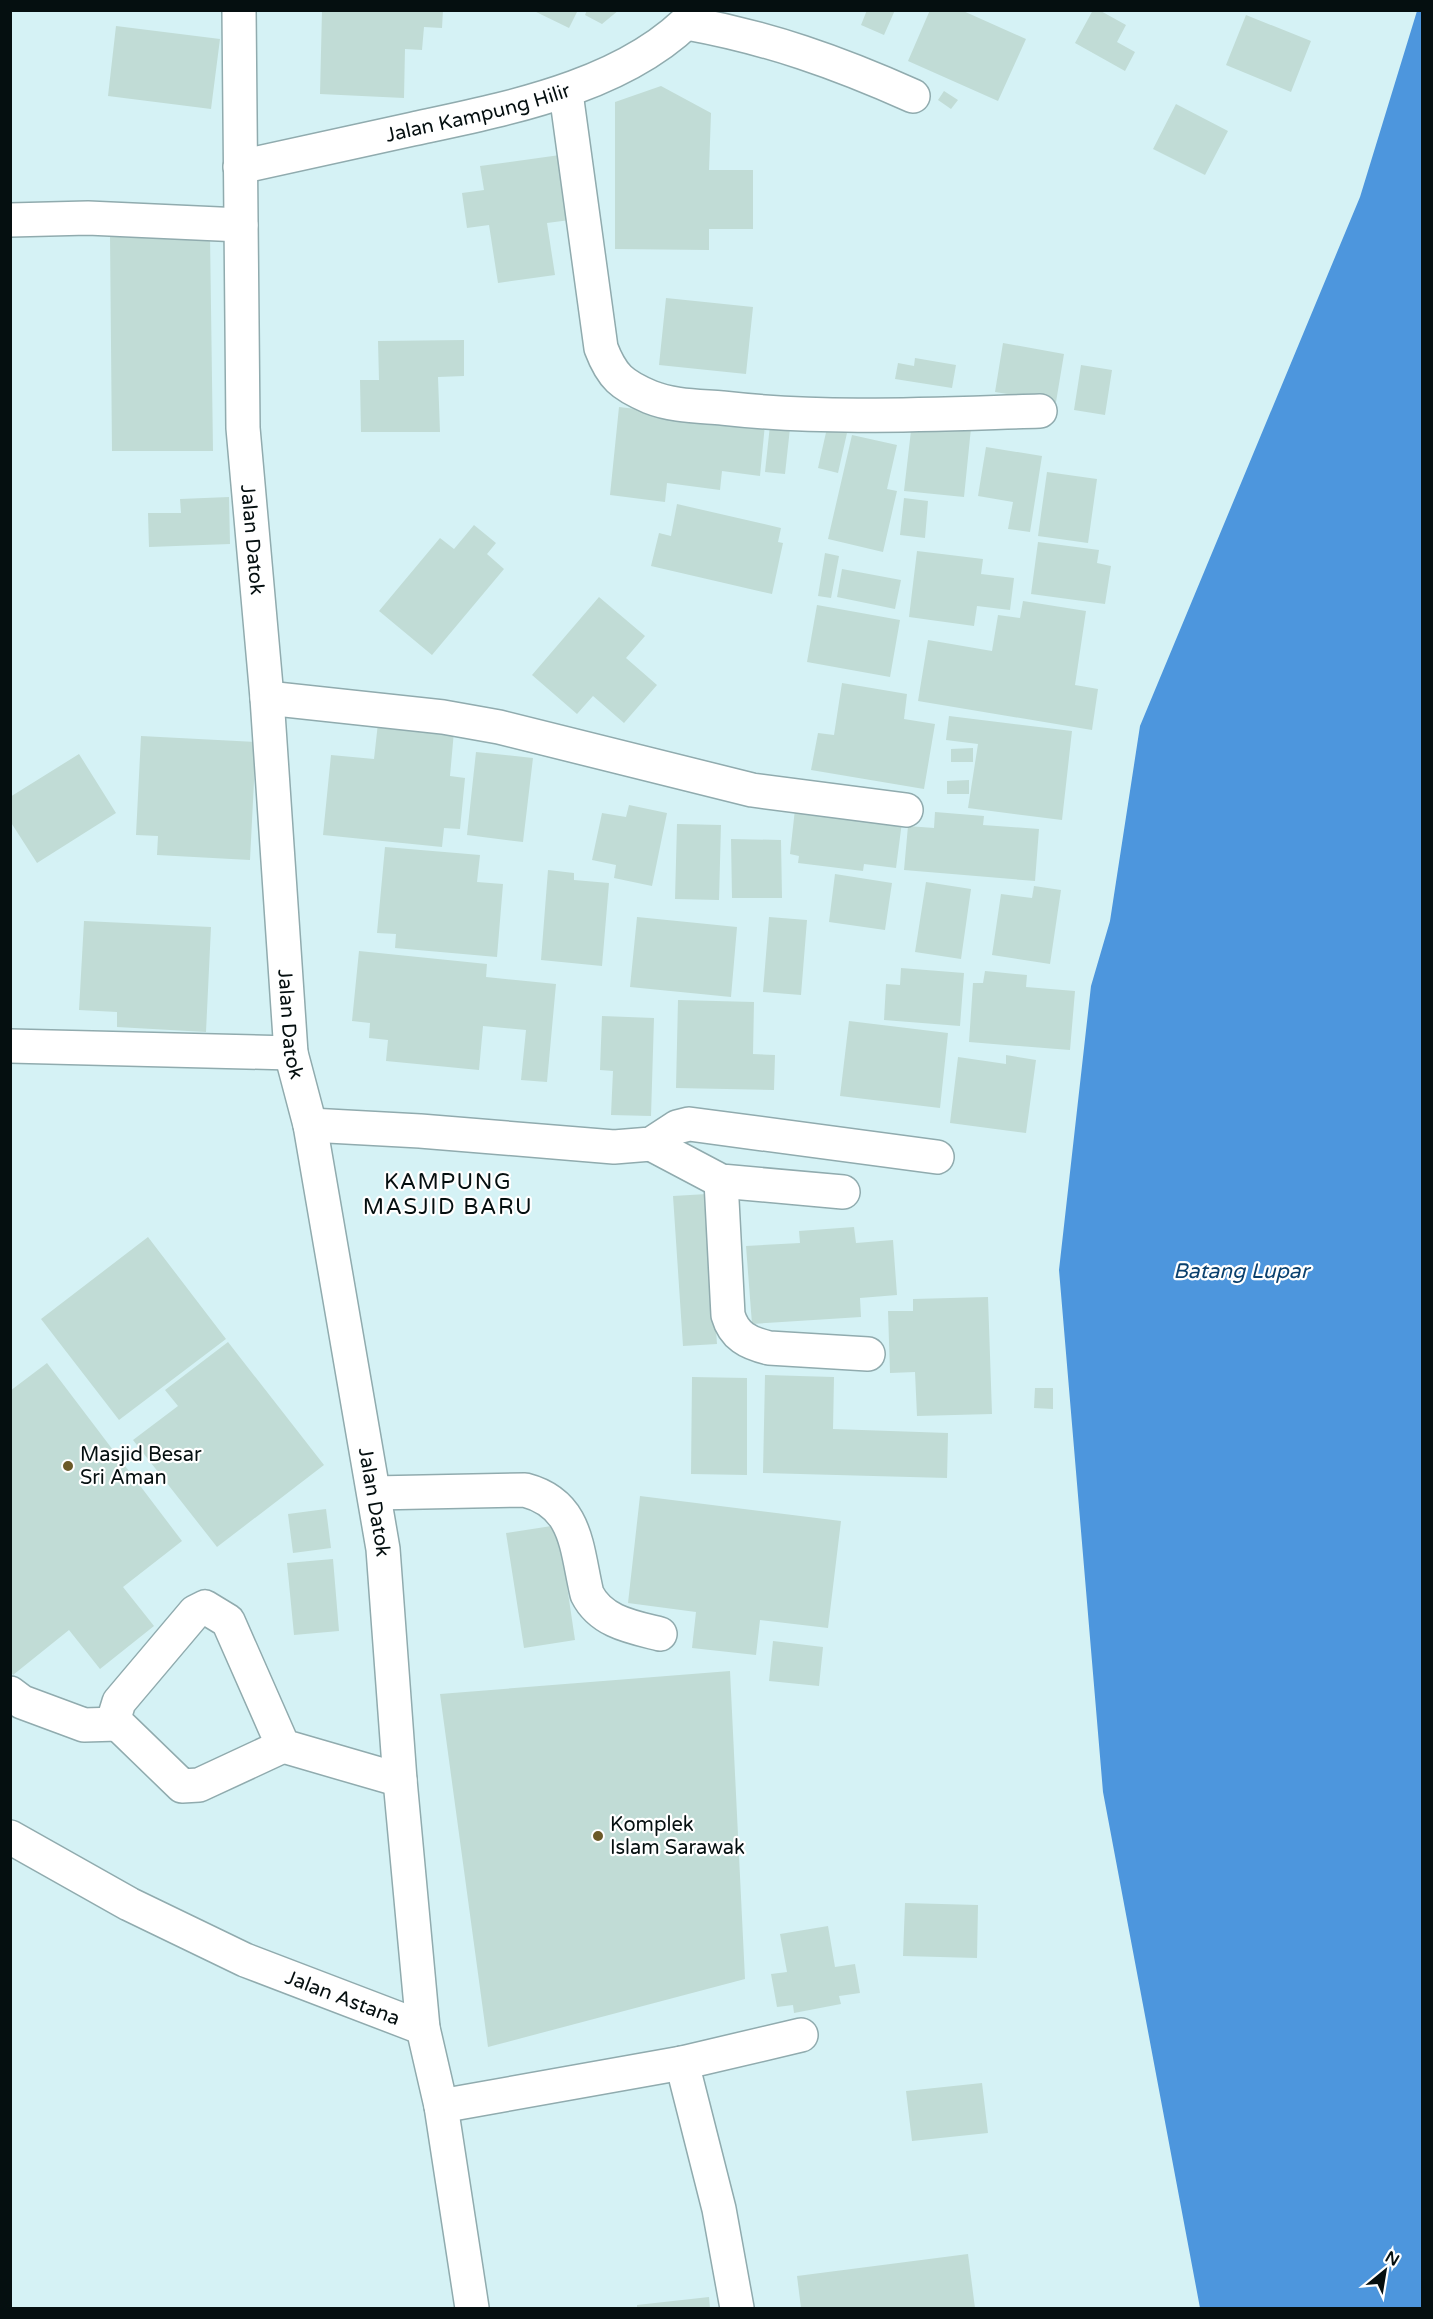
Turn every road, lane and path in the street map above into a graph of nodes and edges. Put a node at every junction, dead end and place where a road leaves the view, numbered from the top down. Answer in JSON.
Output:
{"nodes":[{"id":1,"x":239,"y":10,"type":"edge"},
{"id":2,"x":692,"y":17,"type":"edge"},
{"id":3,"x":566,"y":93,"type":"junction"},
{"id":4,"x":913,"y":96,"type":"dead end"},
{"id":5,"x":240,"y":167,"type":"junction"},
{"id":6,"x":10,"y":220,"type":"edge"},
{"id":7,"x":241,"y":225,"type":"junction"},
{"id":8,"x":1040,"y":411,"type":"dead end"},
{"id":9,"x":267,"y":698,"type":"junction"},
{"id":10,"x":906,"y":810,"type":"dead end"},
{"id":11,"x":10,"y":1046,"type":"edge"},
{"id":12,"x":291,"y":1053,"type":"junction"},
{"id":13,"x":310,"y":1125,"type":"junction"},
{"id":14,"x":651,"y":1144,"type":"junction"},
{"id":15,"x":937,"y":1158,"type":"dead end"},
{"id":16,"x":721,"y":1181,"type":"junction"},
{"id":17,"x":843,"y":1192,"type":"dead end"},
{"id":18,"x":868,"y":1354,"type":"dead end"},
{"id":19,"x":374,"y":1493,"type":"junction"},
{"id":20,"x":660,"y":1634,"type":"dead end"},
{"id":21,"x":10,"y":1693,"type":"edge"},
{"id":22,"x":118,"y":1724,"type":"junction"},
{"id":23,"x":284,"y":1746,"type":"junction"},
{"id":24,"x":400,"y":1780,"type":"junction"},
{"id":25,"x":10,"y":1837,"type":"edge"},
{"id":26,"x":423,"y":2028,"type":"junction"},
{"id":27,"x":801,"y":2035,"type":"dead end"},
{"id":28,"x":682,"y":2063,"type":"junction"},
{"id":29,"x":441,"y":2106,"type":"junction"},
{"id":30,"x":472,"y":2308,"type":"edge"},
{"id":31,"x":737,"y":2308,"type":"edge"}],
"edges":[{"from":1,"to":5,"type":"street","name":"Jalan Datok"},
{"from":2,"to":3,"type":"street","name":"Jalan Kampung Hilir"},
{"from":2,"to":4,"type":"street"},
{"from":3,"to":5,"type":"street","name":"Jalan Kampung Hilir"},
{"from":3,"to":8,"type":"street"},
{"from":5,"to":7,"type":"street","name":"Jalan Datok"},
{"from":6,"to":7,"type":"street"},
{"from":7,"to":9,"type":"street","name":"Jalan Datok"},
{"from":9,"to":10,"type":"street"},
{"from":9,"to":12,"type":"street","name":"Jalan Datok"},
{"from":11,"to":12,"type":"street"},
{"from":12,"to":13,"type":"street","name":"Jalan Datok"},
{"from":13,"to":14,"type":"street"},
{"from":13,"to":19,"type":"street","name":"Jalan Datok"},
{"from":14,"to":15,"type":"street"},
{"from":14,"to":16,"type":"street"},
{"from":16,"to":17,"type":"street"},
{"from":16,"to":18,"type":"street"},
{"from":19,"to":20,"type":"street"},
{"from":19,"to":24,"type":"street","name":"Jalan Datok"},
{"from":21,"to":22,"type":"street"},
{"from":22,"to":23,"type":"street"},
{"from":22,"to":23,"type":"street"},
{"from":23,"to":24,"type":"street"},
{"from":24,"to":26,"type":"street","name":"Jalan Datok"},
{"from":25,"to":26,"type":"street","name":"Jalan Astana"},
{"from":26,"to":29,"type":"street","name":"Jalan Astana"},
{"from":27,"to":28,"type":"street"},
{"from":28,"to":29,"type":"street"},
{"from":28,"to":31,"type":"street"},
{"from":29,"to":30,"type":"street","name":"Jalan Astana"}]}
